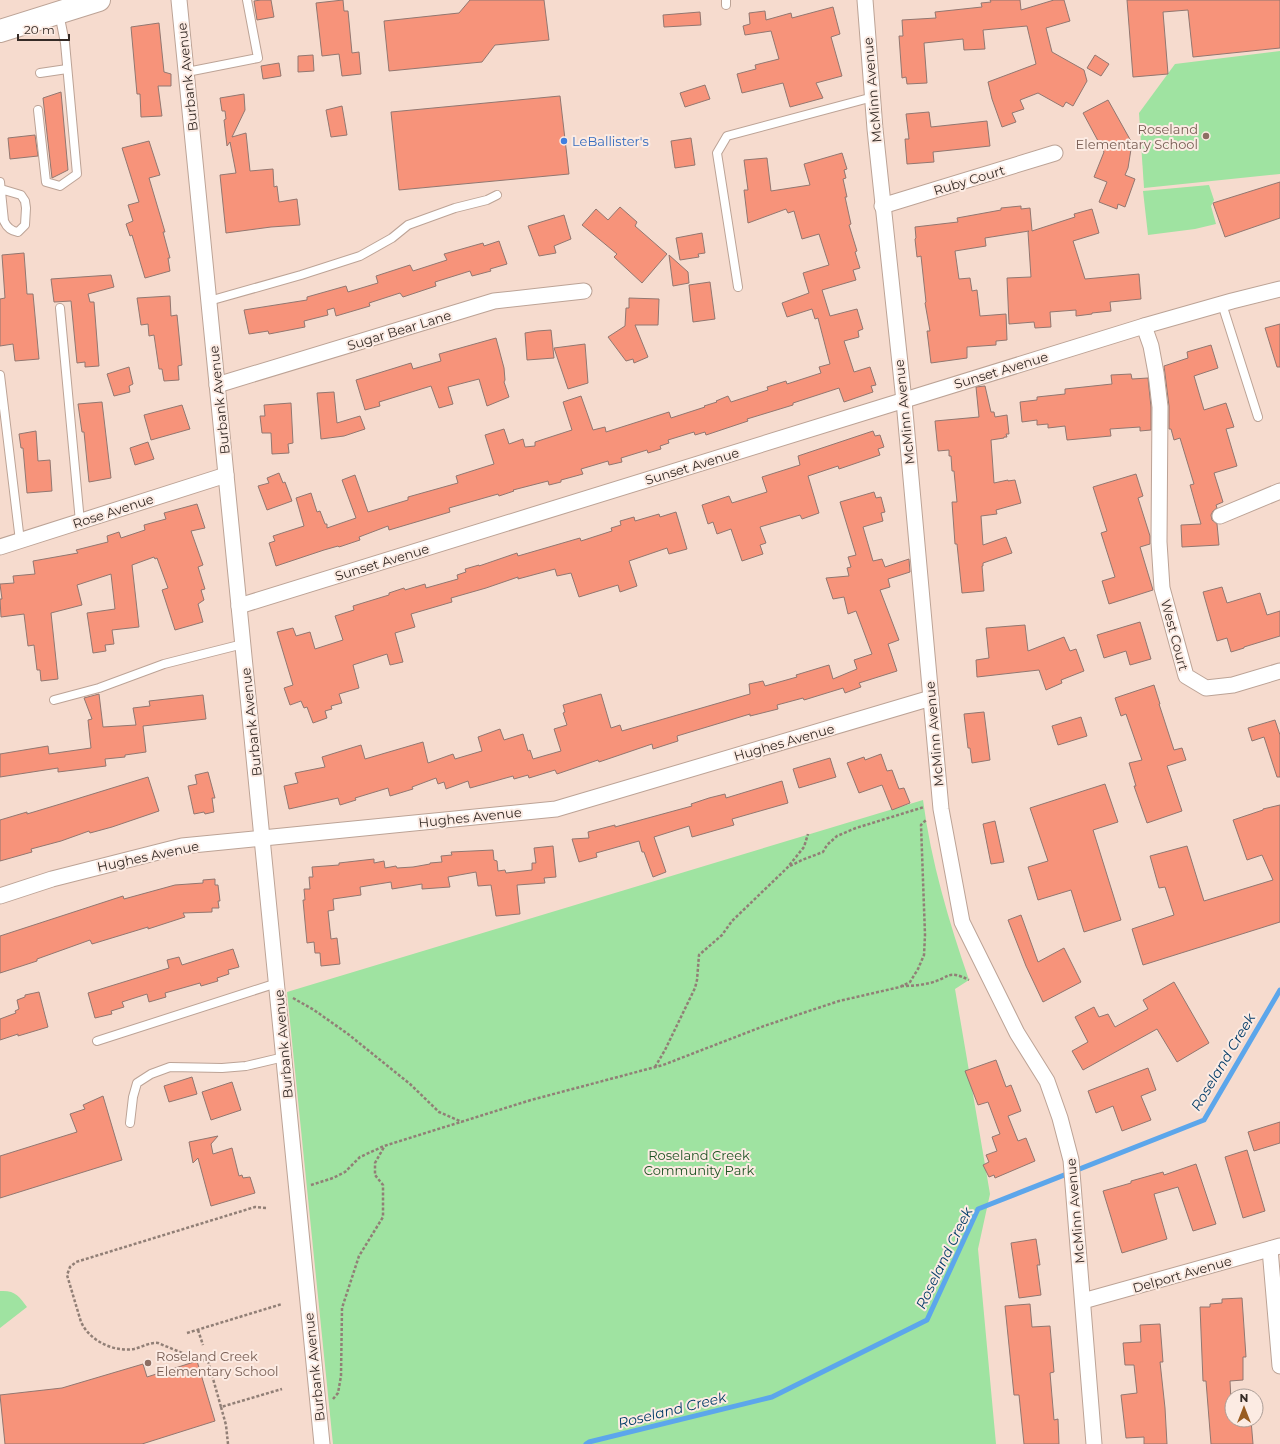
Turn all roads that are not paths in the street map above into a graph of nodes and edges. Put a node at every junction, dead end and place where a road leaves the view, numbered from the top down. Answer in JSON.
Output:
{"nodes":[{"id":1,"x":99,"y":0,"type":"edge"},
{"id":2,"x":179,"y":0,"type":"edge"},
{"id":3,"x":247,"y":0,"type":"edge"},
{"id":4,"x":865,"y":0,"type":"edge"},
{"id":5,"x":59,"y":12,"type":"junction"},
{"id":6,"x":0,"y":31,"type":"edge"},
{"id":7,"x":67,"y":69,"type":"junction"},
{"id":8,"x":187,"y":72,"type":"junction"},
{"id":9,"x":40,"y":73,"type":"dead end"},
{"id":10,"x":873,"y":98,"type":"junction"},
{"id":11,"x":38,"y":110,"type":"dead end"},
{"id":12,"x":1055,"y":153,"type":"dead end"},
{"id":13,"x":0,"y":185,"type":"edge"},
{"id":14,"x":497,"y":195,"type":"dead end"},
{"id":15,"x":882,"y":206,"type":"junction"},
{"id":16,"x":738,"y":287,"type":"dead end"},
{"id":17,"x":1280,"y":289,"type":"edge"},
{"id":18,"x":584,"y":291,"type":"dead end"},
{"id":19,"x":209,"y":301,"type":"junction"},
{"id":20,"x":1222,"y":304,"type":"junction"},
{"id":21,"x":60,"y":308,"type":"dead end"},
{"id":22,"x":1144,"y":326,"type":"junction"},
{"id":23,"x":0,"y":376,"type":"edge"},
{"id":24,"x":217,"y":385,"type":"junction"},
{"id":25,"x":904,"y":400,"type":"junction"},
{"id":26,"x":1258,"y":416,"type":"dead end"},
{"id":27,"x":226,"y":474,"type":"junction"},
{"id":28,"x":1280,"y":491,"type":"edge"},
{"id":29,"x":1220,"y":516,"type":"dead end"},
{"id":30,"x":80,"y":522,"type":"junction"},
{"id":31,"x":20,"y":541,"type":"junction"},
{"id":32,"x":0,"y":547,"type":"edge"},
{"id":33,"x":239,"y":606,"type":"junction"},
{"id":34,"x":244,"y":644,"type":"junction"},
{"id":35,"x":1280,"y":671,"type":"edge"},
{"id":36,"x":931,"y":698,"type":"junction"},
{"id":37,"x":54,"y":700,"type":"dead end"},
{"id":38,"x":263,"y":838,"type":"junction"},
{"id":39,"x":0,"y":896,"type":"edge"},
{"id":40,"x":277,"y":983,"type":"junction"},
{"id":41,"x":97,"y":1042,"type":"dead end"},
{"id":42,"x":284,"y":1057,"type":"junction"},
{"id":43,"x":130,"y":1123,"type":"dead end"},
{"id":44,"x":1275,"y":1247,"type":"edge"},
{"id":45,"x":1083,"y":1302,"type":"junction"},
{"id":46,"x":1280,"y":1366,"type":"edge"},
{"id":47,"x":322,"y":1444,"type":"edge"},
{"id":48,"x":1094,"y":1444,"type":"edge"}],
"edges":[{"from":1,"to":5,"type":"main road"},
{"from":2,"to":8,"type":"street","name":"Burbank Avenue"},
{"from":3,"to":8,"type":"lane"},
{"from":4,"to":10,"type":"street","name":"McMinn Avenue"},
{"from":5,"to":6,"type":"main road"},
{"from":5,"to":7,"type":"lane"},
{"from":7,"to":9,"type":"lane"},
{"from":7,"to":11,"type":"lane"},
{"from":8,"to":19,"type":"street","name":"Burbank Avenue"},
{"from":10,"to":15,"type":"street","name":"McMinn Avenue"},
{"from":10,"to":16,"type":"lane"},
{"from":12,"to":15,"type":"street","name":"Ruby Court"},
{"from":13,"to":13,"type":"lane"},
{"from":14,"to":19,"type":"lane"},
{"from":15,"to":25,"type":"street","name":"McMinn Avenue"},
{"from":17,"to":20,"type":"street","name":"Sunset Avenue"},
{"from":18,"to":24,"type":"street","name":"Sugar Bear Lane"},
{"from":19,"to":24,"type":"street","name":"Burbank Avenue"},
{"from":20,"to":22,"type":"street","name":"Sunset Avenue"},
{"from":20,"to":26,"type":"lane"},
{"from":21,"to":30,"type":"lane"},
{"from":22,"to":25,"type":"street","name":"Sunset Avenue"},
{"from":22,"to":35,"type":"street","name":"West Court"},
{"from":23,"to":31,"type":"lane"},
{"from":24,"to":27,"type":"street","name":"Burbank Avenue"},
{"from":25,"to":33,"type":"street","name":"Sunset Avenue"},
{"from":25,"to":36,"type":"street","name":"McMinn Avenue"},
{"from":27,"to":30,"type":"street","name":"Rose Avenue"},
{"from":27,"to":33,"type":"street","name":"Burbank Avenue"},
{"from":28,"to":29,"type":"street"},
{"from":30,"to":31,"type":"street","name":"Rose Avenue"},
{"from":31,"to":32,"type":"street","name":"Rose Avenue"},
{"from":33,"to":34,"type":"street","name":"Burbank Avenue"},
{"from":34,"to":37,"type":"lane"},
{"from":34,"to":38,"type":"street","name":"Burbank Avenue"},
{"from":36,"to":38,"type":"street","name":"Hughes Avenue"},
{"from":36,"to":45,"type":"street","name":"McMinn Avenue"},
{"from":38,"to":39,"type":"street","name":"Hughes Avenue"},
{"from":38,"to":40,"type":"street","name":"Burbank Avenue"},
{"from":40,"to":41,"type":"lane"},
{"from":40,"to":42,"type":"street","name":"Burbank Avenue"},
{"from":42,"to":43,"type":"lane"},
{"from":42,"to":47,"type":"street","name":"Burbank Avenue"},
{"from":44,"to":45,"type":"street","name":"Delport Avenue"},
{"from":44,"to":46,"type":"street"},
{"from":45,"to":48,"type":"street","name":"McMinn Avenue"}]}
